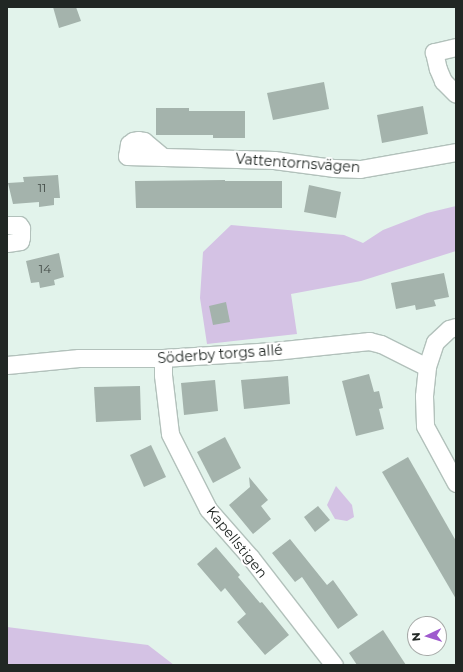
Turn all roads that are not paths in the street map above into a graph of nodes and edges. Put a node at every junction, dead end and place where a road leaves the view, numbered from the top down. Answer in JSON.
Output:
{"nodes":[{"id":1,"x":456,"y":48,"type":"edge"},
{"id":2,"x":456,"y":94,"type":"edge"},
{"id":3,"x":456,"y":152,"type":"edge"},
{"id":4,"x":163,"y":157,"type":"dead end"},
{"id":5,"x":7,"y":225,"type":"edge"},
{"id":6,"x":7,"y":243,"type":"edge"},
{"id":7,"x":452,"y":328,"type":"edge"},
{"id":8,"x":163,"y":358,"type":"junction"},
{"id":9,"x":7,"y":365,"type":"edge"},
{"id":10,"x":427,"y":367,"type":"junction"},
{"id":11,"x":456,"y":483,"type":"edge"},
{"id":12,"x":334,"y":665,"type":"edge"}],
"edges":[{"from":1,"to":2,"type":"street"},
{"from":3,"to":4,"type":"street","name":"Vattentornsvägen"},
{"from":5,"to":6,"type":"street"},
{"from":7,"to":10,"type":"street"},
{"from":8,"to":9,"type":"street","name":"Söderby torgs allé"},
{"from":8,"to":10,"type":"street","name":"Söderby torgs allé"},
{"from":8,"to":12,"type":"street","name":"Kapellstigen"},
{"from":10,"to":11,"type":"street"}]}
